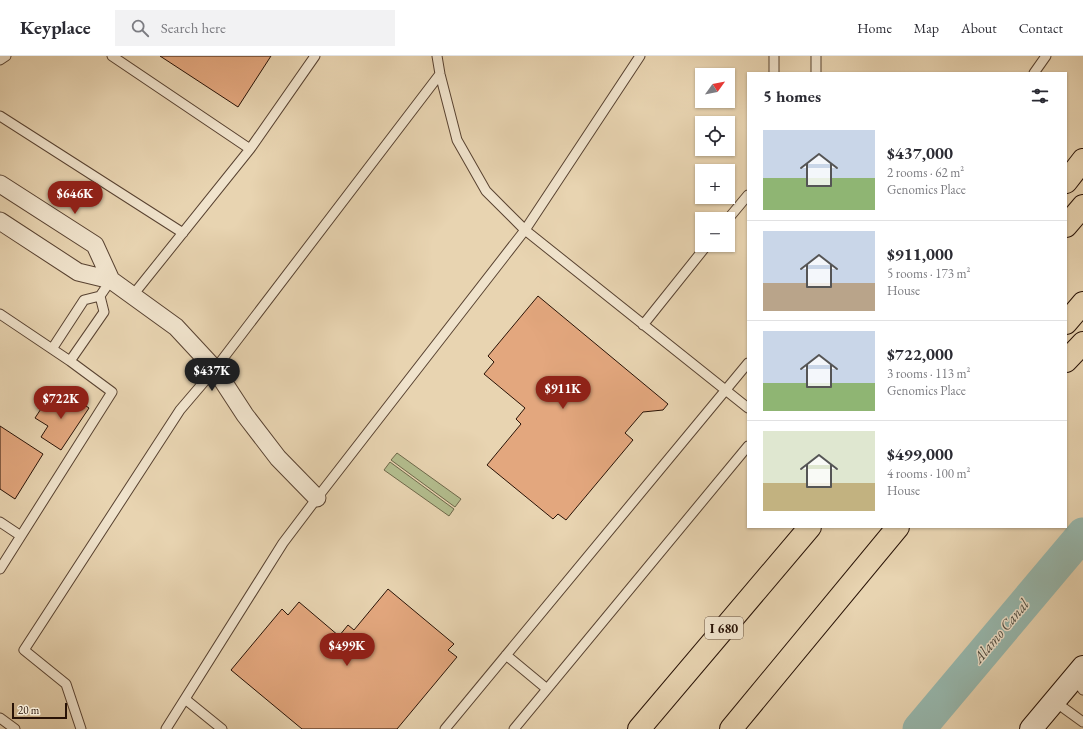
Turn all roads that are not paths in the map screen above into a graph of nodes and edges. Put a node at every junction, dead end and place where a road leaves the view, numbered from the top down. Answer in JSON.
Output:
{"nodes":[{"id":1,"x":6,"y":56,"type":"edge"},
{"id":2,"x":112,"y":56,"type":"edge"},
{"id":3,"x":315,"y":56,"type":"edge"},
{"id":4,"x":437,"y":56,"type":"edge"},
{"id":5,"x":640,"y":56,"type":"edge"},
{"id":6,"x":774,"y":56,"type":"edge"},
{"id":7,"x":816,"y":56,"type":"edge"},
{"id":8,"x":1046,"y":56,"type":"edge"},
{"id":9,"x":0,"y":60,"type":"edge"},
{"id":10,"x":774,"y":72,"type":"edge"},
{"id":11,"x":816,"y":72,"type":"edge"},
{"id":12,"x":1035,"y":72,"type":"edge"},
{"id":13,"x":440,"y":74,"type":"junction"},
{"id":14,"x":0,"y":116,"type":"edge"},
{"id":15,"x":250,"y":149,"type":"junction"},
{"id":16,"x":1083,"y":160,"type":"edge"},
{"id":17,"x":1067,"y":181,"type":"edge"},
{"id":18,"x":0,"y":184,"type":"edge"},
{"id":19,"x":747,"y":196,"type":"edge"},
{"id":20,"x":1083,"y":206,"type":"edge"},
{"id":21,"x":734,"y":212,"type":"edge"},
{"id":22,"x":0,"y":221,"type":"edge"},
{"id":23,"x":1067,"y":225,"type":"edge"},
{"id":24,"x":525,"y":230,"type":"junction"},
{"id":25,"x":183,"y":234,"type":"junction"},
{"id":26,"x":702,"y":252,"type":"edge"},
{"id":27,"x":111,"y":280,"type":"junction"},
{"id":28,"x":134,"y":295,"type":"junction"},
{"id":29,"x":100,"y":296,"type":"junction"},
{"id":30,"x":1083,"y":303,"type":"edge"},
{"id":31,"x":0,"y":314,"type":"edge"},
{"id":32,"x":1067,"y":322,"type":"edge"},
{"id":33,"x":643,"y":325,"type":"junction"},
{"id":34,"x":1083,"y":343,"type":"edge"},
{"id":35,"x":52,"y":348,"type":"junction"},
{"id":36,"x":1067,"y":360,"type":"edge"},
{"id":37,"x":70,"y":361,"type":"junction"},
{"id":38,"x":747,"y":364,"type":"edge"},
{"id":39,"x":214,"y":369,"type":"junction"},
{"id":40,"x":725,"y":390,"type":"junction"},
{"id":41,"x":747,"y":407,"type":"edge"},
{"id":42,"x":747,"y":447,"type":"edge"},
{"id":43,"x":317,"y":498,"type":"junction"},
{"id":44,"x":0,"y":522,"type":"edge"},
{"id":45,"x":809,"y":528,"type":"edge"},
{"id":46,"x":897,"y":528,"type":"edge"},
{"id":47,"x":21,"y":536,"type":"junction"},
{"id":48,"x":0,"y":569,"type":"edge"},
{"id":49,"x":506,"y":655,"type":"junction"},
{"id":50,"x":1080,"y":679,"type":"edge"},
{"id":51,"x":547,"y":689,"type":"junction"},
{"id":52,"x":185,"y":699,"type":"junction"},
{"id":53,"x":1054,"y":701,"type":"junction"},
{"id":54,"x":0,"y":718,"type":"edge"},
{"id":55,"x":1083,"y":722,"type":"edge"},
{"id":56,"x":15,"y":729,"type":"edge"},
{"id":57,"x":81,"y":729,"type":"edge"},
{"id":58,"x":166,"y":729,"type":"edge"},
{"id":59,"x":222,"y":729,"type":"edge"},
{"id":60,"x":445,"y":729,"type":"edge"},
{"id":61,"x":514,"y":729,"type":"edge"},
{"id":62,"x":639,"y":729,"type":"edge"},
{"id":63,"x":731,"y":729,"type":"edge"},
{"id":64,"x":1031,"y":729,"type":"edge"}],
"edges":[{"from":1,"to":9,"type":"lane"},
{"from":2,"to":15,"type":"lane"},
{"from":3,"to":15,"type":"lane"},
{"from":4,"to":13,"type":"lane"},
{"from":5,"to":24,"type":"lane"},
{"from":6,"to":10,"type":"lane"},
{"from":7,"to":11,"type":"lane"},
{"from":8,"to":12,"type":"lane"},
{"from":13,"to":24,"type":"lane"},
{"from":13,"to":39,"type":"lane"},
{"from":14,"to":25,"type":"lane"},
{"from":15,"to":25,"type":"lane"},
{"from":16,"to":17,"type":"highway"},
{"from":18,"to":27,"type":"street"},
{"from":19,"to":21,"type":"lane"},
{"from":20,"to":23,"type":"highway"},
{"from":22,"to":27,"type":"street"},
{"from":24,"to":33,"type":"lane"},
{"from":24,"to":43,"type":"lane"},
{"from":25,"to":28,"type":"lane"},
{"from":26,"to":33,"type":"lane"},
{"from":27,"to":28,"type":"street"},
{"from":27,"to":29,"type":"lane"},
{"from":28,"to":39,"type":"street"},
{"from":29,"to":35,"type":"lane"},
{"from":29,"to":37,"type":"lane"},
{"from":30,"to":32,"type":"highway"},
{"from":31,"to":35,"type":"lane"},
{"from":33,"to":40,"type":"lane"},
{"from":34,"to":36,"type":"highway"},
{"from":35,"to":37,"type":"lane"},
{"from":37,"to":47,"type":"lane"},
{"from":38,"to":40,"type":"lane"},
{"from":39,"to":43,"type":"street"},
{"from":39,"to":57,"type":"lane"},
{"from":40,"to":41,"type":"lane"},
{"from":40,"to":49,"type":"lane"},
{"from":42,"to":51,"type":"lane"},
{"from":43,"to":52,"type":"lane"},
{"from":44,"to":47,"type":"lane"},
{"from":45,"to":62,"type":"highway","number":"I 680"},
{"from":46,"to":63,"type":"highway"},
{"from":47,"to":48,"type":"lane"},
{"from":49,"to":51,"type":"lane"},
{"from":49,"to":60,"type":"lane"},
{"from":50,"to":53,"type":"street"},
{"from":51,"to":61,"type":"lane"},
{"from":52,"to":58,"type":"lane"},
{"from":52,"to":59,"type":"lane"},
{"from":53,"to":55,"type":"lane"},
{"from":53,"to":64,"type":"street"},
{"from":54,"to":56,"type":"lane"}]}
